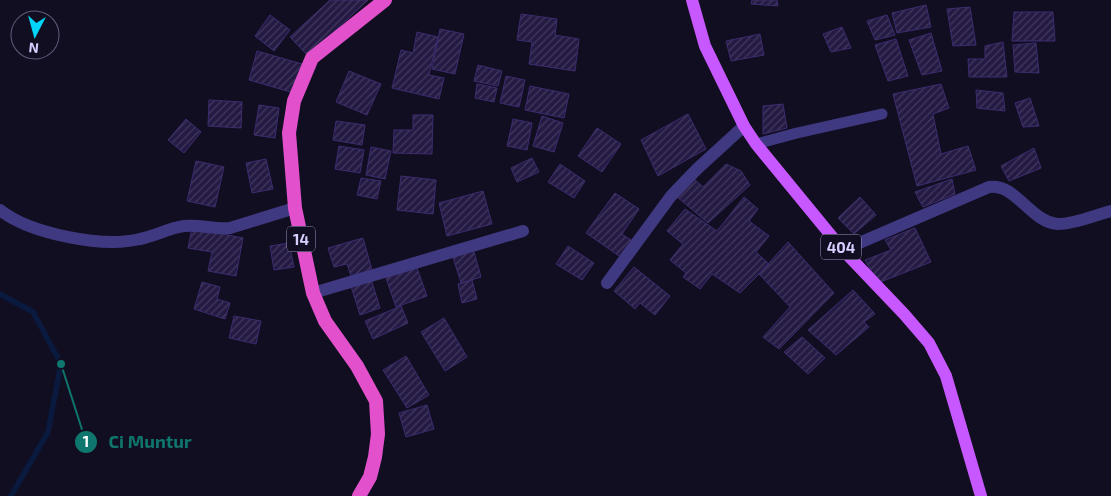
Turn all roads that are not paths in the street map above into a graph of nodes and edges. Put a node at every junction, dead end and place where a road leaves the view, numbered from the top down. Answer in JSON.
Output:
{"nodes":[{"id":1,"x":384,"y":0,"type":"edge"},
{"id":2,"x":692,"y":0,"type":"edge"},
{"id":3,"x":882,"y":114,"type":"dead end"},
{"id":4,"x":744,"y":126,"type":"junction"},
{"id":5,"x":756,"y":144,"type":"junction"},
{"id":6,"x":296,"y":208,"type":"junction"},
{"id":7,"x":0,"y":210,"type":"edge"},
{"id":8,"x":1111,"y":211,"type":"edge"},
{"id":9,"x":523,"y":232,"type":"dead end"},
{"id":10,"x":843,"y":250,"type":"junction"},
{"id":11,"x":608,"y":283,"type":"dead end"},
{"id":12,"x":313,"y":293,"type":"junction"},
{"id":13,"x":359,"y":496,"type":"edge"},
{"id":14,"x":981,"y":496,"type":"edge"}],
"edges":[{"from":1,"to":6,"type":"highway","number":"14"},
{"from":2,"to":4,"type":"main road","number":"404"},
{"from":3,"to":5,"type":"lane"},
{"from":4,"to":5,"type":"main road","number":"404"},
{"from":4,"to":11,"type":"street"},
{"from":5,"to":10,"type":"main road","number":"404"},
{"from":6,"to":7,"type":"street"},
{"from":6,"to":12,"type":"highway","number":"14"},
{"from":8,"to":10,"type":"street"},
{"from":9,"to":12,"type":"street"},
{"from":10,"to":14,"type":"main road","number":"404"},
{"from":12,"to":13,"type":"highway","number":"14"}]}
